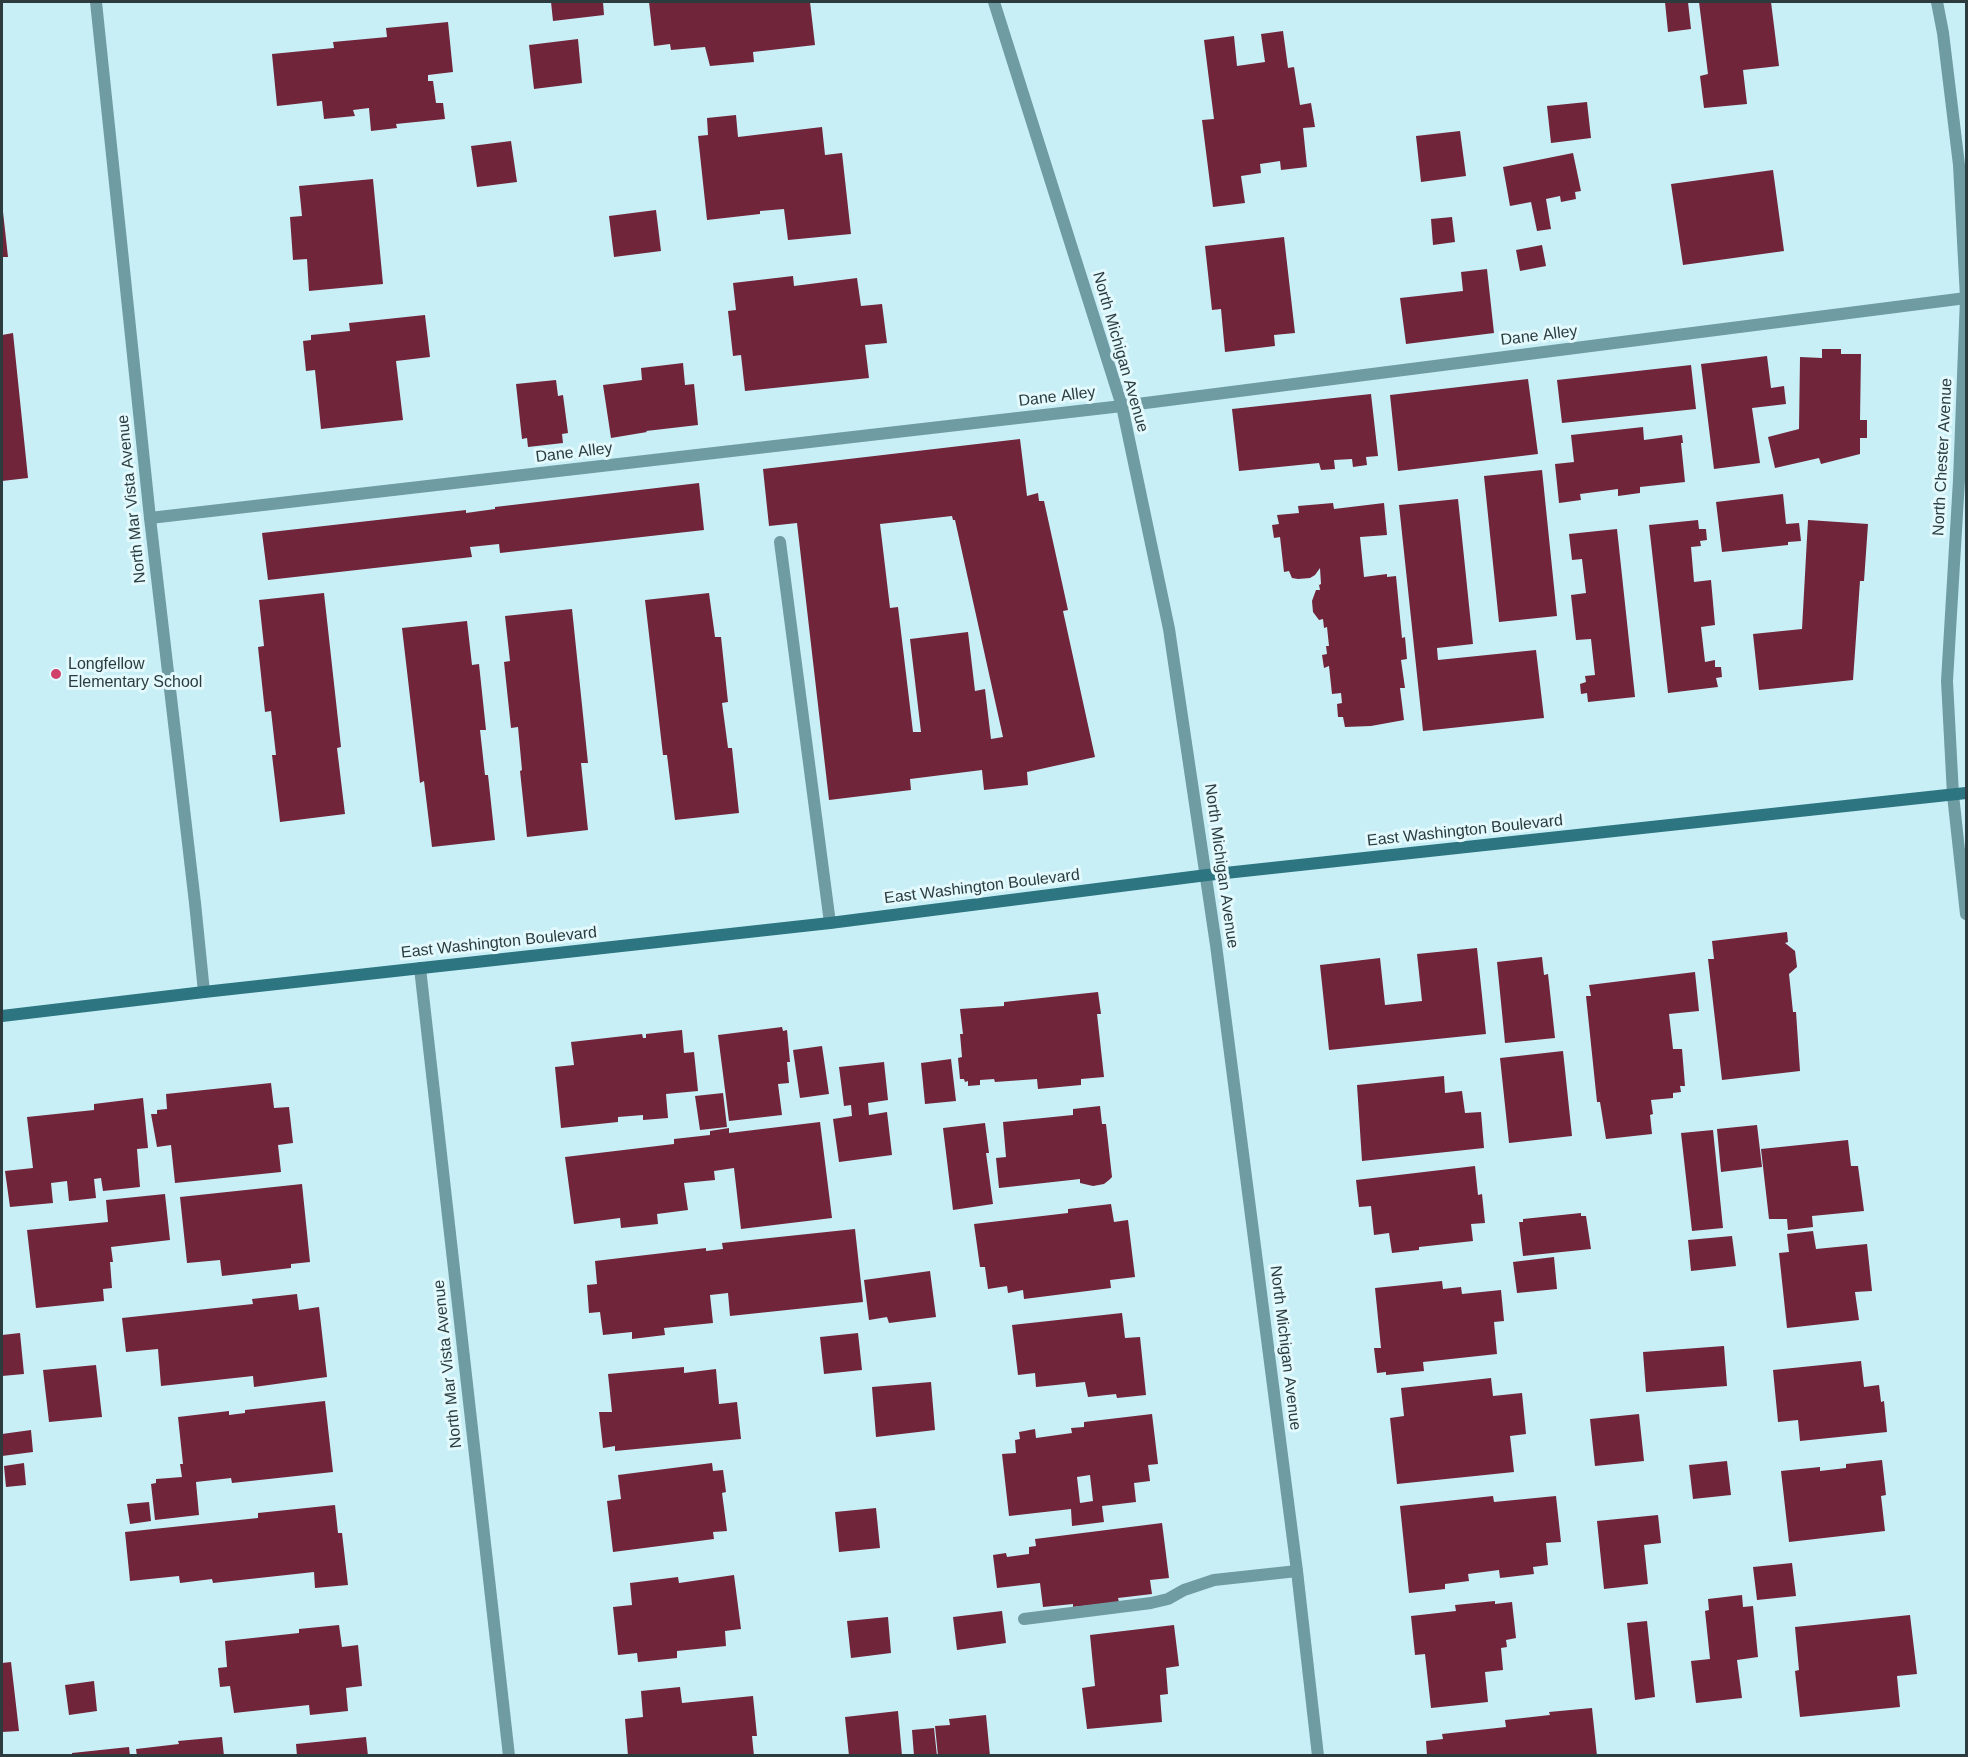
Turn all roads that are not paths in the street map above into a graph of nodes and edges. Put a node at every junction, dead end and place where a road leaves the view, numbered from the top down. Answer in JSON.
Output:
{"nodes":[{"id":1,"x":96,"y":2,"type":"edge"},
{"id":2,"x":994,"y":2,"type":"edge"},
{"id":3,"x":1937,"y":2,"type":"edge"},
{"id":4,"x":1966,"y":298,"type":"edge"},
{"id":5,"x":1122,"y":406,"type":"junction"},
{"id":6,"x":150,"y":518,"type":"junction"},
{"id":7,"x":780,"y":542,"type":"dead end"},
{"id":8,"x":1966,"y":793,"type":"edge"},
{"id":9,"x":1953,"y":795,"type":"junction"},
{"id":10,"x":1207,"y":875,"type":"junction"},
{"id":11,"x":1966,"y":914,"type":"edge"},
{"id":12,"x":830,"y":923,"type":"junction"},
{"id":13,"x":420,"y":968,"type":"junction"},
{"id":14,"x":204,"y":992,"type":"junction"},
{"id":15,"x":2,"y":1016,"type":"edge"},
{"id":16,"x":1297,"y":1571,"type":"junction"},
{"id":17,"x":1024,"y":1619,"type":"dead end"},
{"id":18,"x":509,"y":1755,"type":"edge"},
{"id":19,"x":1318,"y":1755,"type":"edge"}],
"edges":[{"from":1,"to":6,"type":"street","name":"North Mar Vista Avenue"},
{"from":2,"to":5,"type":"street","name":"North Michigan Avenue"},
{"from":3,"to":4,"type":"street","name":"North Chester Avenue"},
{"from":4,"to":5,"type":"street","name":"Dane Alley"},
{"from":4,"to":9,"type":"street","name":"North Chester Avenue"},
{"from":5,"to":6,"type":"street","name":"Dane Alley"},
{"from":5,"to":10,"type":"street","name":"North Michigan Avenue"},
{"from":6,"to":14,"type":"street","name":"North Mar Vista Avenue"},
{"from":7,"to":12,"type":"street"},
{"from":8,"to":9,"type":"main road","name":"East Washington Boulevard"},
{"from":9,"to":10,"type":"main road","name":"East Washington Boulevard"},
{"from":9,"to":11,"type":"street","name":"North Chester Avenue"},
{"from":10,"to":12,"type":"main road","name":"East Washington Boulevard"},
{"from":10,"to":16,"type":"street","name":"North Michigan Avenue"},
{"from":12,"to":13,"type":"main road","name":"East Washington Boulevard"},
{"from":13,"to":14,"type":"main road","name":"East Washington Boulevard"},
{"from":13,"to":18,"type":"street","name":"North Mar Vista Avenue"},
{"from":14,"to":15,"type":"main road","name":"East Washington Boulevard"},
{"from":16,"to":17,"type":"street"},
{"from":16,"to":19,"type":"street","name":"North Michigan Avenue"}]}
